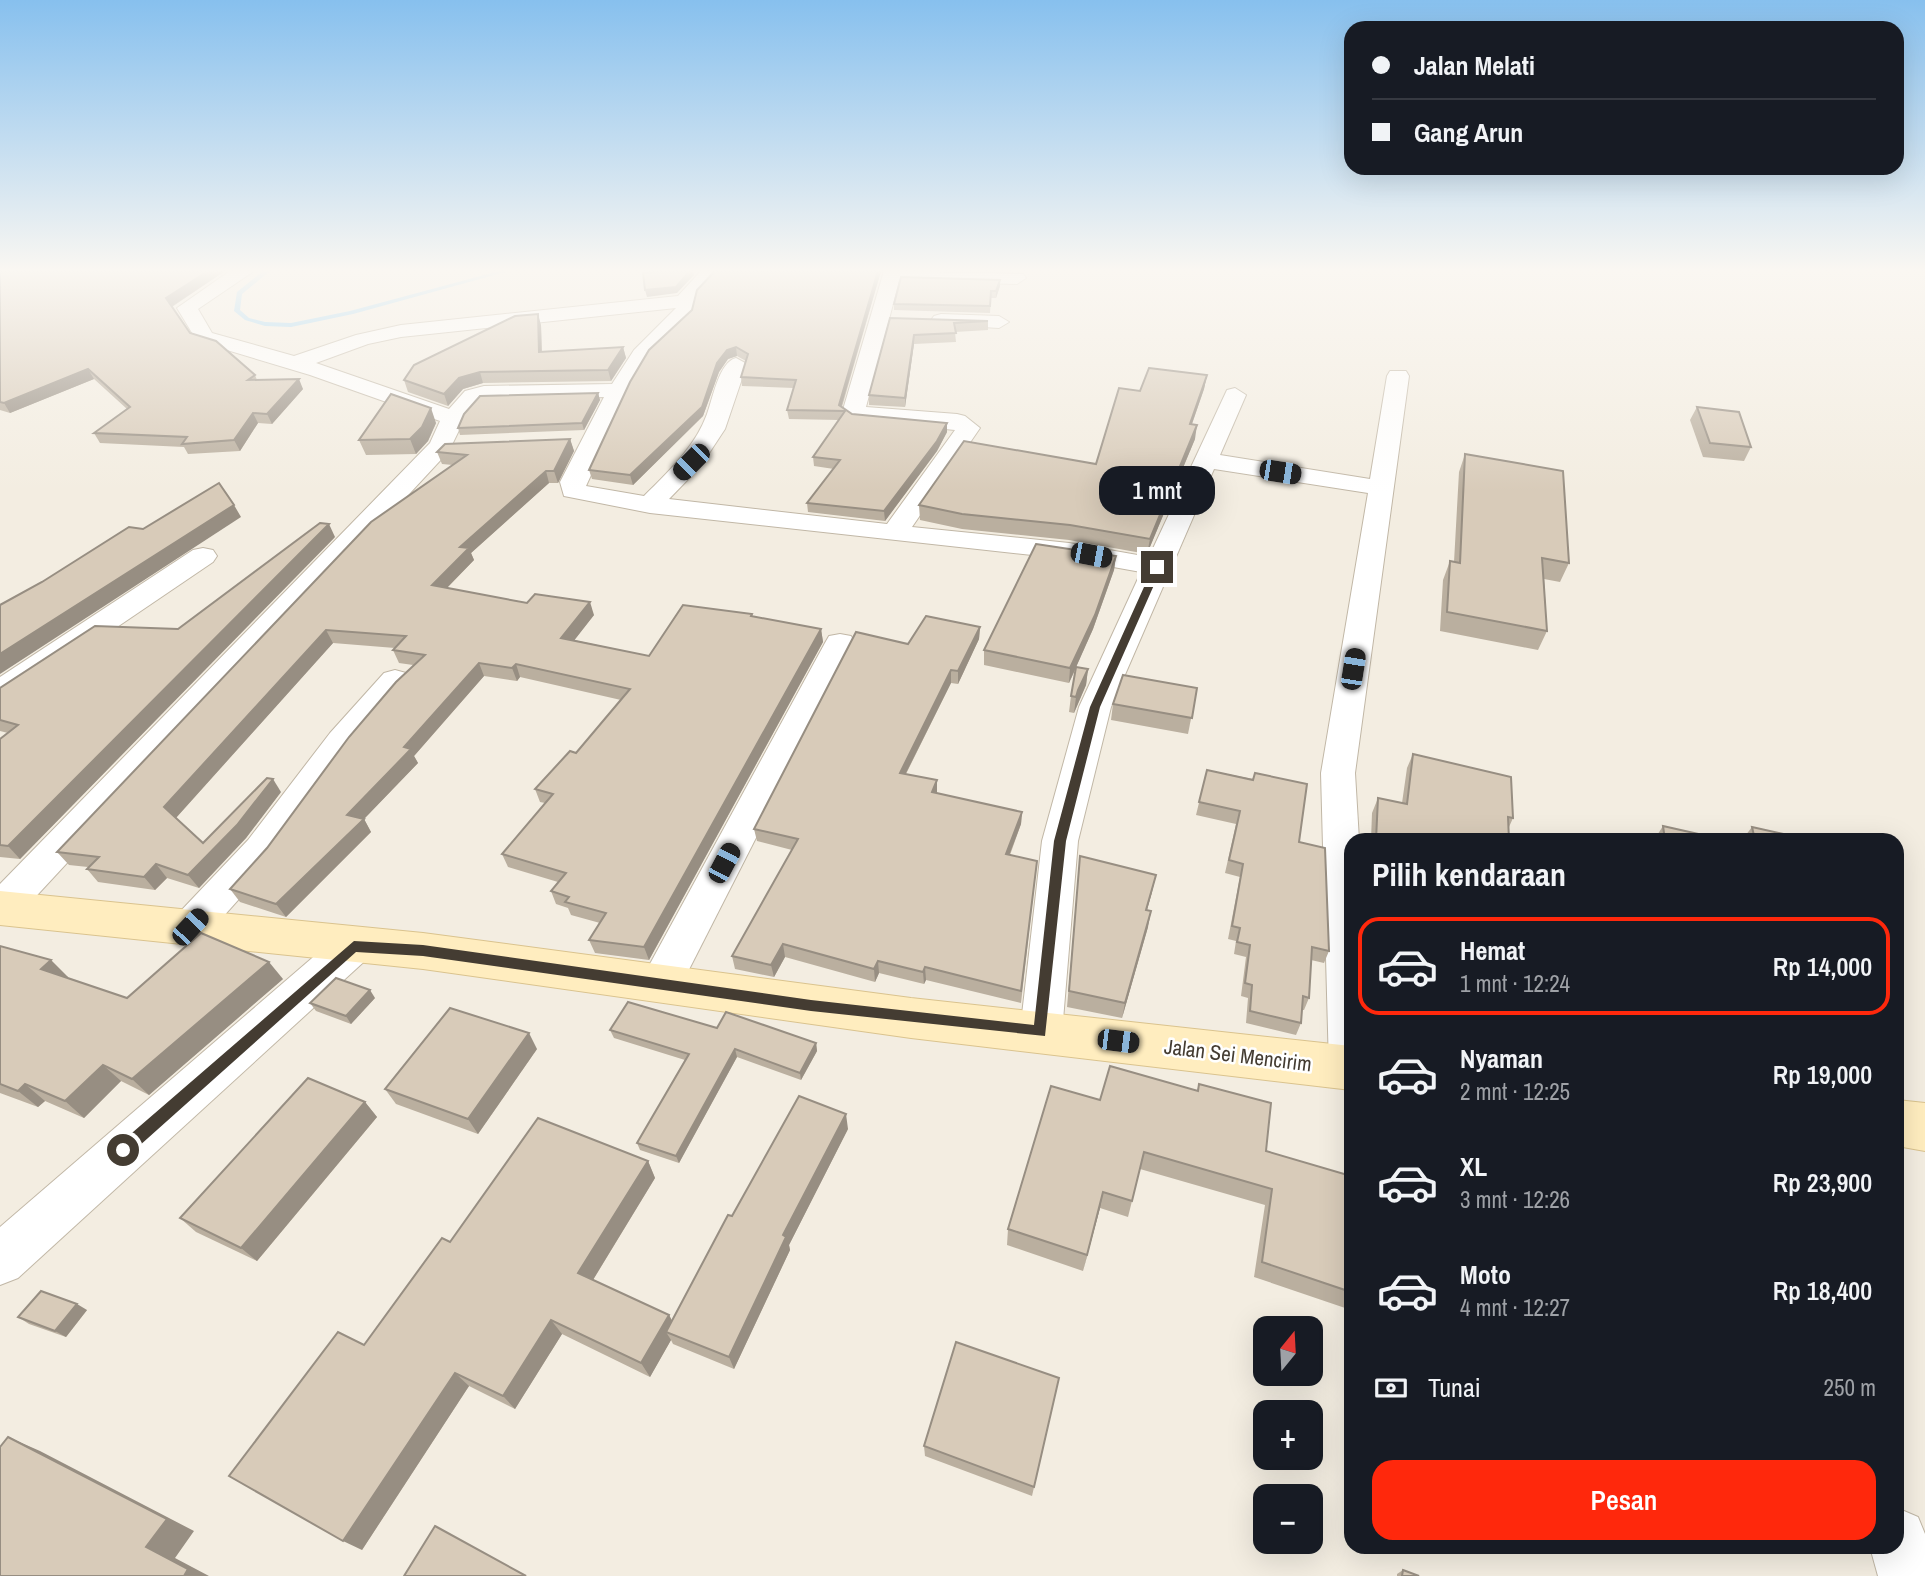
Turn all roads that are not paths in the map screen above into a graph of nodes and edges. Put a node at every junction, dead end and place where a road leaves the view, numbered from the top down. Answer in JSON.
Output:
{"nodes":[{"id":1,"x":231,"y":345,"type":"edge"},
{"id":2,"x":348,"y":345,"type":"edge"},
{"id":3,"x":651,"y":345,"type":"edge"},
{"id":4,"x":871,"y":345,"type":"edge"},
{"id":5,"x":296,"y":363,"type":"junction"},
{"id":6,"x":736,"y":364,"type":"dead end"},
{"id":7,"x":1398,"y":376,"type":"dead end"},
{"id":8,"x":619,"y":390,"type":"junction"},
{"id":9,"x":1235,"y":395,"type":"dead end"},
{"id":10,"x":453,"y":418,"type":"junction"},
{"id":11,"x":595,"y":440,"type":"junction"},
{"id":12,"x":569,"y":441,"type":"edge"},
{"id":13,"x":1205,"y":460,"type":"junction"},
{"id":14,"x":1381,"y":488,"type":"junction"},
{"id":15,"x":650,"y":505,"type":"junction"},
{"id":16,"x":894,"y":533,"type":"junction"},
{"id":17,"x":203,"y":556,"type":"dead end"},
{"id":18,"x":1157,"y":567,"type":"junction"},
{"id":19,"x":840,"y":643,"type":"dead end"},
{"id":20,"x":395,"y":680,"type":"edge"},
{"id":21,"x":0,"y":692,"type":"edge"},
{"id":22,"x":1,"y":908,"type":"edge"},
{"id":23,"x":1344,"y":909,"type":"edge"},
{"id":24,"x":190,"y":927,"type":"junction"},
{"id":25,"x":354,"y":946,"type":"junction"},
{"id":26,"x":660,"y":985,"type":"junction"},
{"id":27,"x":1041,"y":1032,"type":"junction"},
{"id":28,"x":1344,"y":1066,"type":"edge"},
{"id":29,"x":1904,"y":1124,"type":"edge"},
{"id":30,"x":1925,"y":1127,"type":"edge"},
{"id":31,"x":0,"y":1260,"type":"edge"},
{"id":32,"x":1902,"y":1554,"type":"edge"},
{"id":33,"x":1908,"y":1576,"type":"edge"}],
"edges":[{"from":1,"to":5,"type":"street"},
{"from":2,"to":5,"type":"street"},
{"from":3,"to":8,"type":"street"},
{"from":4,"to":16,"type":"street"},
{"from":5,"to":10,"type":"street"},
{"from":6,"to":15,"type":"street"},
{"from":7,"to":14,"type":"street"},
{"from":8,"to":10,"type":"street"},
{"from":8,"to":11,"type":"street"},
{"from":9,"to":13,"type":"street"},
{"from":10,"to":22,"type":"street"},
{"from":11,"to":12,"type":"street"},
{"from":11,"to":15,"type":"street"},
{"from":13,"to":14,"type":"street"},
{"from":13,"to":18,"type":"street"},
{"from":14,"to":23,"type":"street"},
{"from":15,"to":16,"type":"street"},
{"from":16,"to":18,"type":"street"},
{"from":17,"to":21,"type":"street"},
{"from":18,"to":27,"type":"street"},
{"from":19,"to":26,"type":"street"},
{"from":20,"to":24,"type":"street"},
{"from":22,"to":24,"type":"street","name":"Jalan Sei Mencirim"},
{"from":24,"to":25,"type":"street","name":"Jalan Sei Mencirim"},
{"from":25,"to":26,"type":"street","name":"Jalan Sei Mencirim"},
{"from":25,"to":31,"type":"street"},
{"from":26,"to":27,"type":"street","name":"Jalan Sei Mencirim"},
{"from":27,"to":28,"type":"street","name":"Jalan Sei Mencirim"},
{"from":29,"to":30,"type":"street"},
{"from":32,"to":33,"type":"street"}]}
